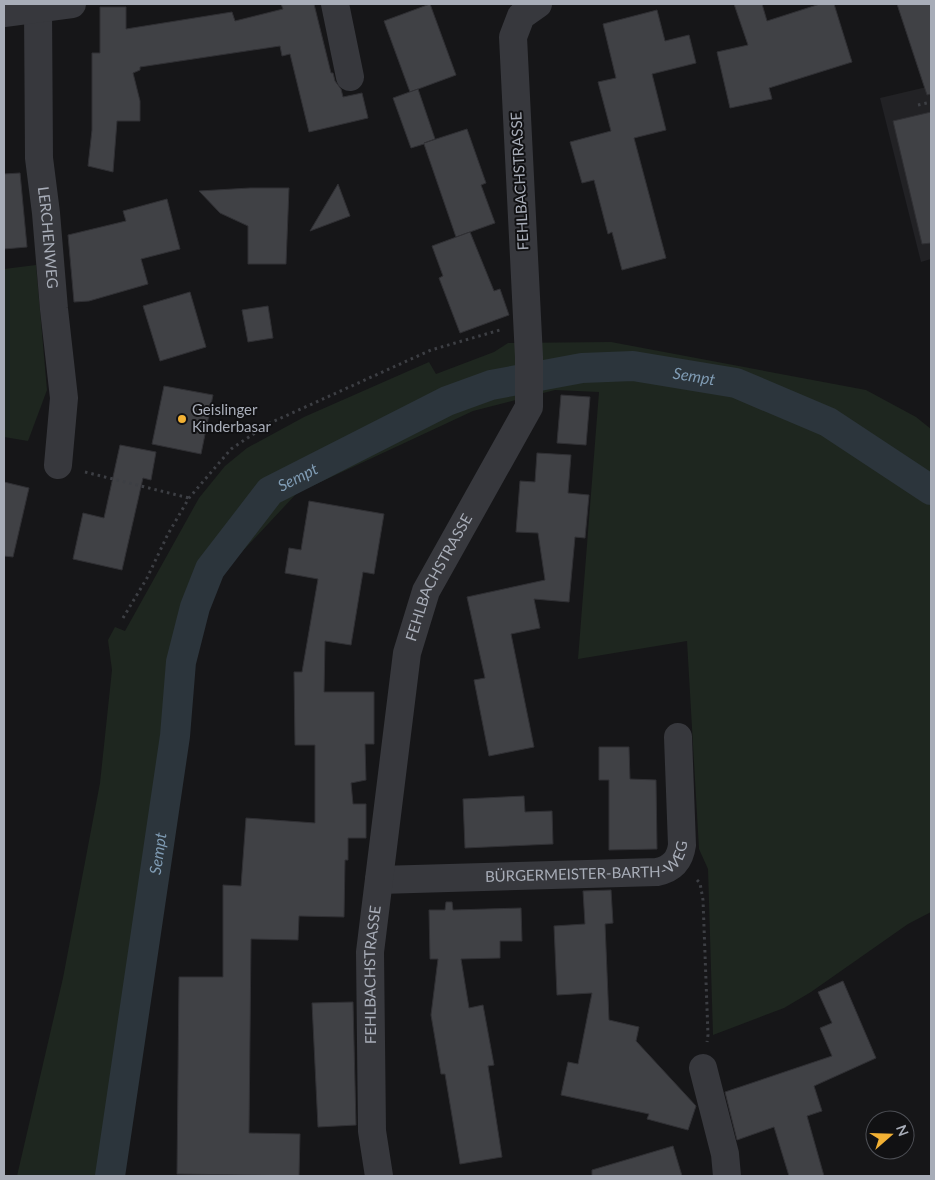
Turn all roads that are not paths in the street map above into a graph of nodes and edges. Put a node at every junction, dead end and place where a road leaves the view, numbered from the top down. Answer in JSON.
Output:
{"nodes":[{"id":1,"x":72,"y":4,"type":"edge"},
{"id":2,"x":335,"y":4,"type":"edge"},
{"id":3,"x":38,"y":8,"type":"junction"},
{"id":4,"x":520,"y":8,"type":"edge"},
{"id":5,"x":4,"y":13,"type":"edge"},
{"id":6,"x":350,"y":77,"type":"dead end"},
{"id":7,"x":58,"y":465,"type":"road end"},
{"id":8,"x":678,"y":737,"type":"dead end"},
{"id":9,"x":379,"y":880,"type":"junction"},
{"id":10,"x":703,"y":1068,"type":"road end"},
{"id":11,"x":379,"y":1176,"type":"edge"},
{"id":12,"x":727,"y":1176,"type":"edge"}],
"edges":[{"from":1,"to":3,"type":"street"},
{"from":2,"to":6,"type":"street"},
{"from":3,"to":5,"type":"street"},
{"from":3,"to":7,"type":"street","name":"LERCHENWEG"},
{"from":4,"to":9,"type":"street","name":"FEHLBACHSTRASSE"},
{"from":8,"to":9,"type":"street","name":"BÜRGERMEISTER-BARTH-WEG"},
{"from":9,"to":11,"type":"street","name":"FEHLBACHSTRASSE"},
{"from":10,"to":12,"type":"street"}]}
